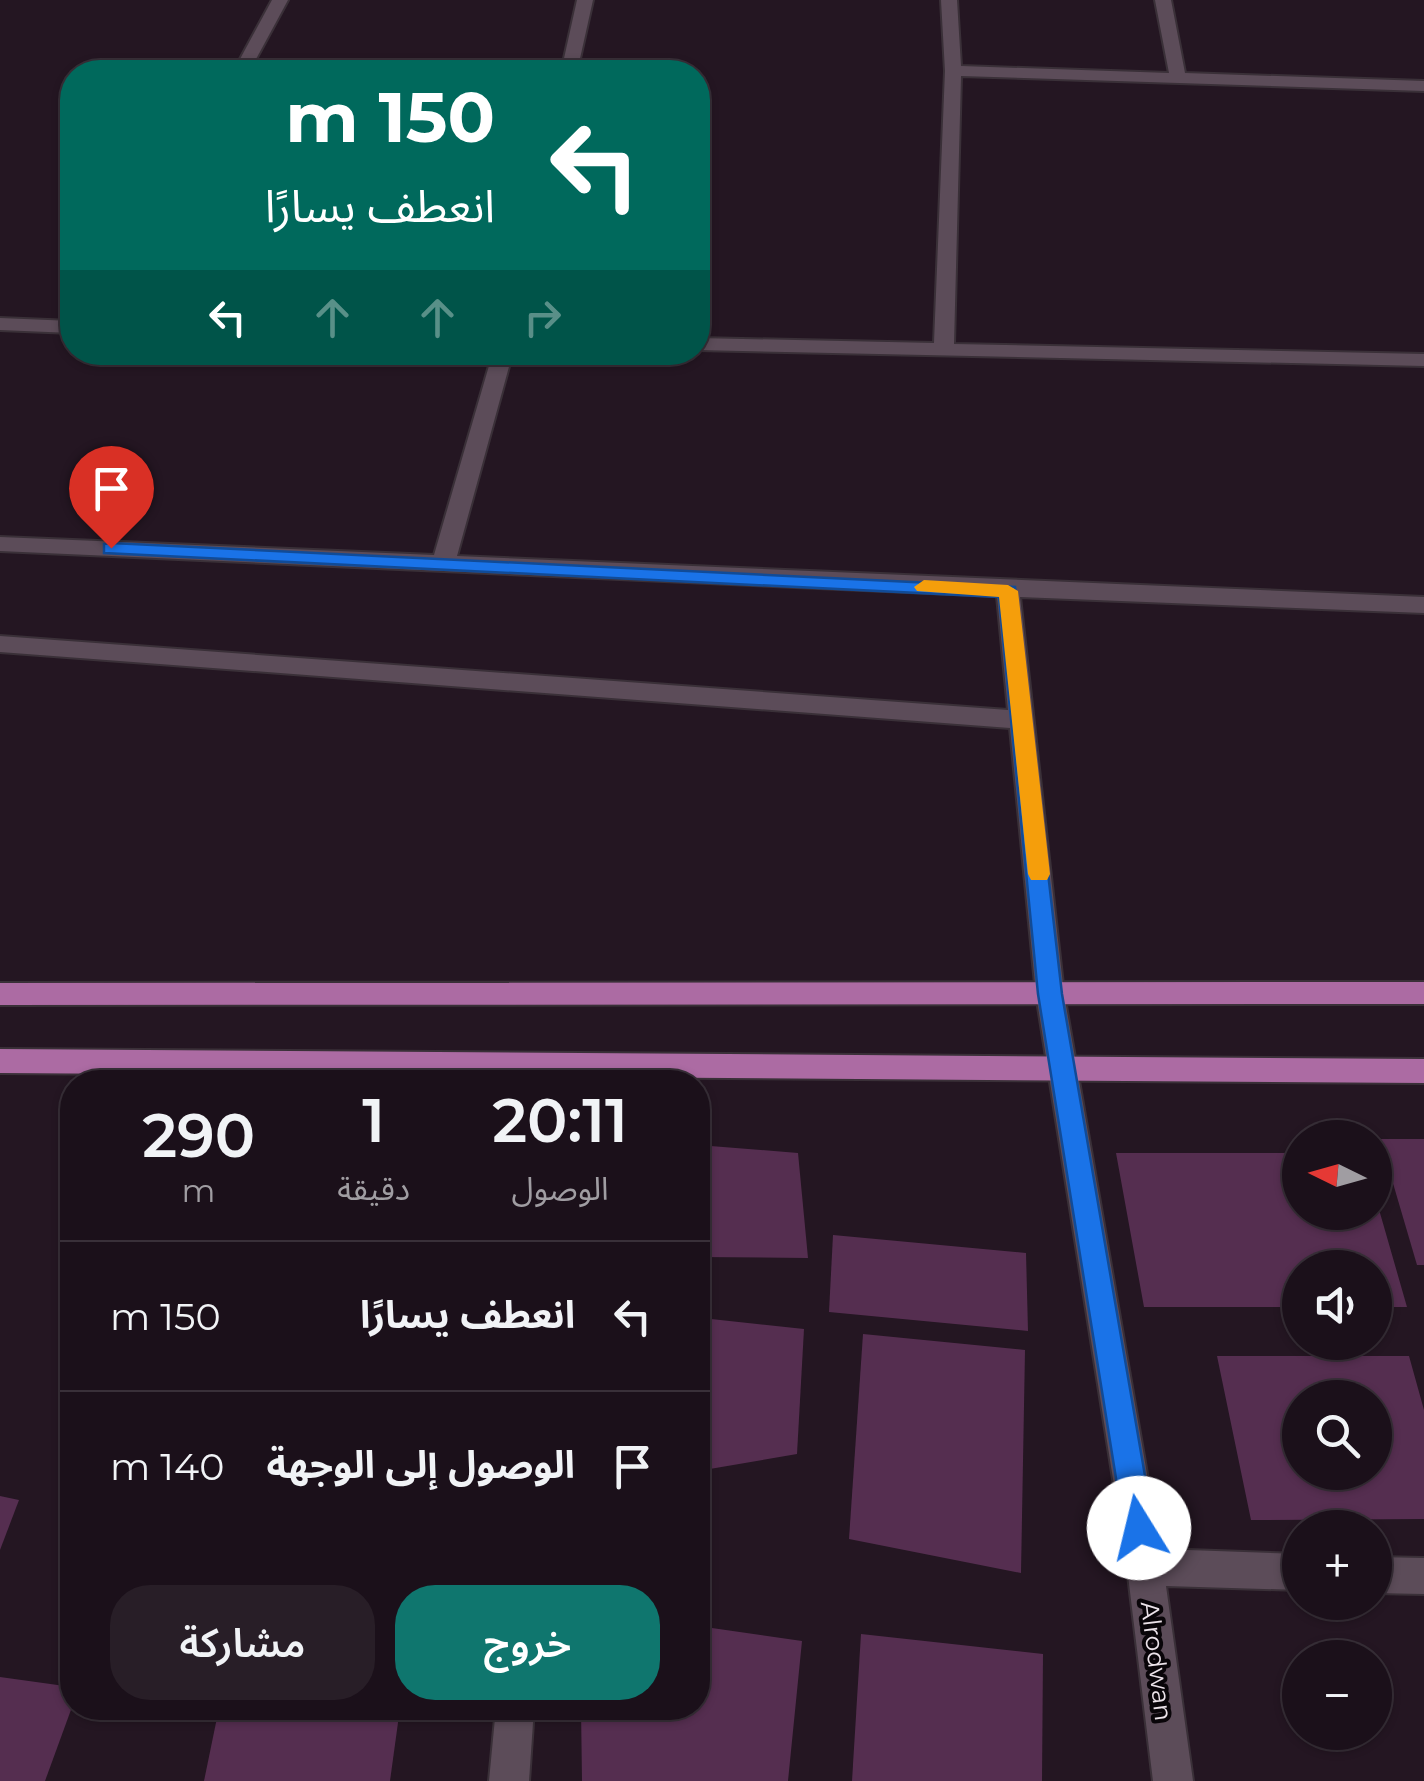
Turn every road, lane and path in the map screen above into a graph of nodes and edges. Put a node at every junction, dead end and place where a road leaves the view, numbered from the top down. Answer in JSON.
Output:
{"nodes":[{"id":1,"x":280,"y":0,"type":"edge"},
{"id":2,"x":586,"y":0,"type":"edge"},
{"id":3,"x":949,"y":0,"type":"edge"},
{"id":4,"x":1163,"y":0,"type":"edge"},
{"id":5,"x":248,"y":60,"type":"edge"},
{"id":6,"x":572,"y":60,"type":"edge"},
{"id":7,"x":953,"y":71,"type":"junction"},
{"id":8,"x":1178,"y":80,"type":"junction"},
{"id":9,"x":1424,"y":86,"type":"edge"},
{"id":10,"x":0,"y":324,"type":"edge"},
{"id":11,"x":60,"y":326,"type":"edge"},
{"id":12,"x":710,"y":344,"type":"edge"},
{"id":13,"x":944,"y":346,"type":"junction"},
{"id":14,"x":1424,"y":360,"type":"edge"},
{"id":15,"x":499,"y":365,"type":"edge"},
{"id":16,"x":0,"y":544,"type":"edge"},
{"id":17,"x":444,"y":561,"type":"junction"},
{"id":18,"x":1008,"y":591,"type":"junction"},
{"id":19,"x":1424,"y":605,"type":"edge"},
{"id":20,"x":0,"y":644,"type":"edge"},
{"id":21,"x":1024,"y":720,"type":"junction"},
{"id":22,"x":1424,"y":993,"type":"edge"},
{"id":23,"x":0,"y":994,"type":"edge"},
{"id":24,"x":1050,"y":994,"type":"junction"},
{"id":25,"x":0,"y":1061,"type":"edge"},
{"id":26,"x":1063,"y":1069,"type":"junction"},
{"id":27,"x":395,"y":1070,"type":"edge"},
{"id":28,"x":1424,"y":1071,"type":"edge"},
{"id":29,"x":710,"y":1073,"type":"edge"},
{"id":30,"x":1145,"y":1567,"type":"junction"},
{"id":31,"x":1282,"y":1571,"type":"edge"},
{"id":32,"x":1392,"y":1575,"type":"edge"},
{"id":33,"x":1424,"y":1576,"type":"edge"},
{"id":34,"x":514,"y":1720,"type":"edge"},
{"id":35,"x":509,"y":1781,"type":"edge"},
{"id":36,"x":1173,"y":1781,"type":"edge"}],
"edges":[{"from":1,"to":5,"type":"street"},
{"from":2,"to":6,"type":"street"},
{"from":3,"to":7,"type":"street"},
{"from":4,"to":8,"type":"street"},
{"from":7,"to":8,"type":"street"},
{"from":7,"to":13,"type":"street"},
{"from":8,"to":9,"type":"street"},
{"from":10,"to":11,"type":"street"},
{"from":12,"to":13,"type":"street"},
{"from":13,"to":14,"type":"street"},
{"from":15,"to":17,"type":"street"},
{"from":16,"to":17,"type":"street"},
{"from":17,"to":18,"type":"street"},
{"from":18,"to":19,"type":"street"},
{"from":18,"to":21,"type":"street","name":"Alrodwan"},
{"from":20,"to":21,"type":"street"},
{"from":21,"to":24,"type":"street","name":"Alrodwan"},
{"from":22,"to":24,"type":"main road"},
{"from":23,"to":24,"type":"main road"},
{"from":24,"to":26,"type":"street","name":"Alrodwan"},
{"from":25,"to":27,"type":"main road"},
{"from":26,"to":28,"type":"main road"},
{"from":26,"to":29,"type":"main road"},
{"from":26,"to":30,"type":"street","name":"Alrodwan"},
{"from":30,"to":31,"type":"street"},
{"from":30,"to":36,"type":"street","name":"Alrodwan"},
{"from":32,"to":33,"type":"street"},
{"from":34,"to":35,"type":"street"}]}
